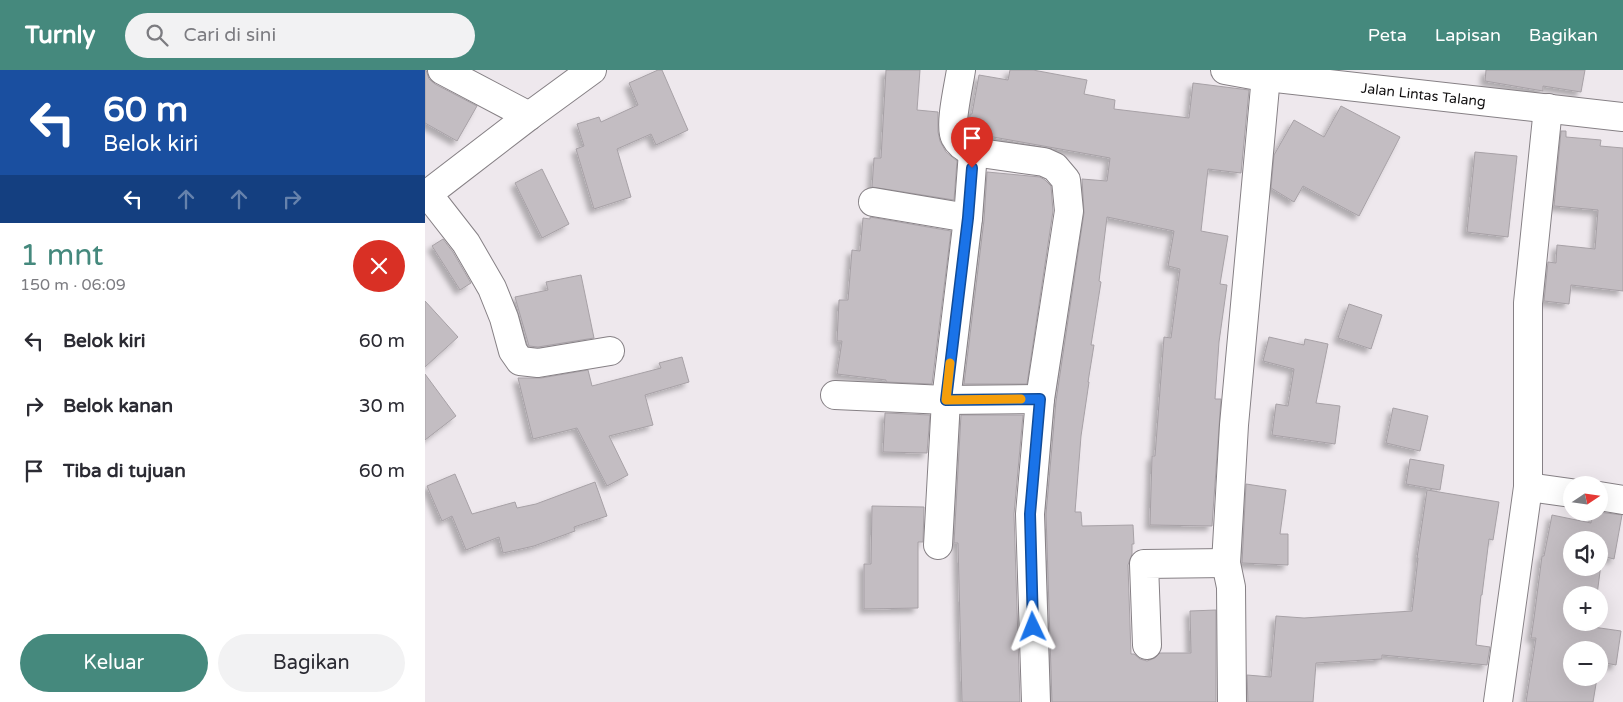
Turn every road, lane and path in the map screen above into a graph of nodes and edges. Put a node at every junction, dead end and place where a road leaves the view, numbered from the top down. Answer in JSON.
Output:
{"nodes":[{"id":1,"x":442,"y":70,"type":"edge"},
{"id":2,"x":592,"y":70,"type":"edge"},
{"id":3,"x":961,"y":70,"type":"edge"},
{"id":4,"x":1225,"y":70,"type":"edge"},
{"id":5,"x":1261,"y":74,"type":"edge"},
{"id":6,"x":1548,"y":108,"type":"junction"},
{"id":7,"x":529,"y":116,"type":"junction"},
{"id":8,"x":1623,"y":117,"type":"edge"},
{"id":9,"x":973,"y":152,"type":"junction"},
{"id":10,"x":426,"y":194,"type":"edge"},
{"id":11,"x":873,"y":202,"type":"dead end"},
{"id":12,"x":968,"y":218,"type":"junction"},
{"id":13,"x":610,"y":351,"type":"dead end"},
{"id":14,"x":835,"y":396,"type":"dead end"},
{"id":15,"x":1040,"y":399,"type":"junction"},
{"id":16,"x":946,"y":400,"type":"junction"},
{"id":17,"x":1528,"y":487,"type":"junction"},
{"id":18,"x":1563,"y":492,"type":"edge"},
{"id":19,"x":1608,"y":498,"type":"edge"},
{"id":20,"x":1623,"y":500,"type":"edge"},
{"id":21,"x":938,"y":546,"type":"dead end"},
{"id":22,"x":1226,"y":563,"type":"junction"},
{"id":23,"x":1147,"y":646,"type":"dead end"},
{"id":24,"x":1036,"y":702,"type":"edge"},
{"id":25,"x":1232,"y":702,"type":"edge"},
{"id":26,"x":1498,"y":702,"type":"edge"}],
"edges":[{"from":1,"to":7,"type":"street"},
{"from":2,"to":7,"type":"street"},
{"from":3,"to":9,"type":"street"},
{"from":4,"to":5,"type":"street","name":"Jalan Lintas Talang"},
{"from":5,"to":6,"type":"street","name":"Jalan Lintas Talang"},
{"from":5,"to":22,"type":"street"},
{"from":6,"to":8,"type":"street","name":"Jalan Lintas Talang"},
{"from":6,"to":17,"type":"street"},
{"from":7,"to":10,"type":"street"},
{"from":9,"to":12,"type":"street"},
{"from":9,"to":15,"type":"street"},
{"from":10,"to":13,"type":"street"},
{"from":11,"to":12,"type":"street"},
{"from":12,"to":16,"type":"street"},
{"from":14,"to":16,"type":"street"},
{"from":15,"to":16,"type":"street"},
{"from":15,"to":24,"type":"street"},
{"from":16,"to":21,"type":"street"},
{"from":17,"to":18,"type":"street"},
{"from":17,"to":26,"type":"street"},
{"from":19,"to":20,"type":"street"},
{"from":22,"to":23,"type":"street"},
{"from":22,"to":25,"type":"street"}]}
